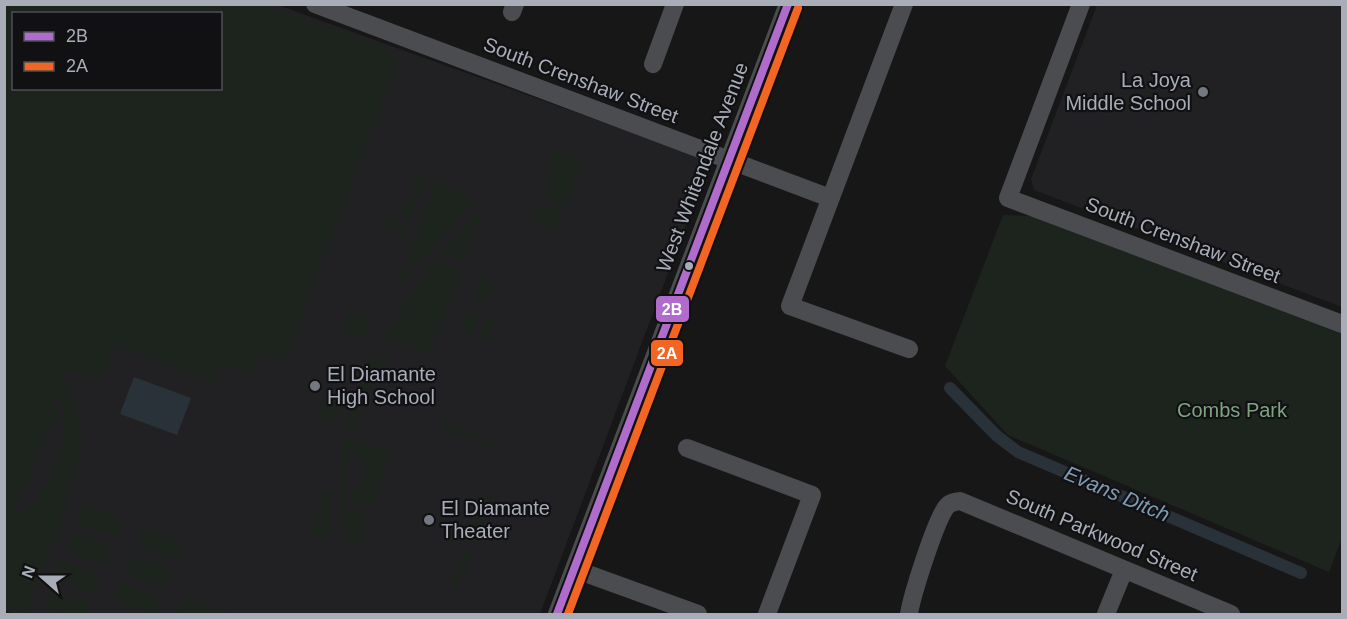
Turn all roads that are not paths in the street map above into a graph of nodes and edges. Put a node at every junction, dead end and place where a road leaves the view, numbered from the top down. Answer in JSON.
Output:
{"nodes":[{"id":1,"x":315,"y":4,"type":"edge"},
{"id":2,"x":675,"y":4,"type":"edge"},
{"id":3,"x":788,"y":4,"type":"edge"},
{"id":4,"x":904,"y":4,"type":"edge"},
{"id":5,"x":1081,"y":4,"type":"edge"},
{"id":6,"x":653,"y":64,"type":"dead end"},
{"id":7,"x":729,"y":160,"type":"junction"},
{"id":8,"x":830,"y":198,"type":"junction"},
{"id":9,"x":1342,"y":324,"type":"edge"},
{"id":10,"x":909,"y":349,"type":"dead end"},
{"id":11,"x":687,"y":448,"type":"dead end"},
{"id":12,"x":574,"y":569,"type":"junction"},
{"id":13,"x":1124,"y":570,"type":"junction"},
{"id":14,"x":557,"y":615,"type":"edge"},
{"id":15,"x":698,"y":615,"type":"edge"},
{"id":16,"x":767,"y":615,"type":"edge"},
{"id":17,"x":909,"y":615,"type":"edge"},
{"id":18,"x":1106,"y":615,"type":"edge"},
{"id":19,"x":1231,"y":615,"type":"edge"}],
"edges":[{"from":1,"to":7,"type":"street","name":"South Crenshaw Street"},
{"from":2,"to":6,"type":"street"},
{"from":3,"to":7,"type":"street","name":"West Whitendale Avenue"},
{"from":4,"to":8,"type":"street"},
{"from":5,"to":9,"type":"street","name":"South Crenshaw Street"},
{"from":7,"to":8,"type":"street","name":"South Crenshaw Street"},
{"from":7,"to":12,"type":"street","name":"West Whitendale Avenue"},
{"from":8,"to":10,"type":"street"},
{"from":11,"to":16,"type":"street"},
{"from":12,"to":14,"type":"street","name":"West Whitendale Avenue"},
{"from":12,"to":15,"type":"street"},
{"from":13,"to":17,"type":"street","name":"South Parkwood Street"},
{"from":13,"to":18,"type":"street"},
{"from":13,"to":19,"type":"street","name":"South Parkwood Street"}]}
